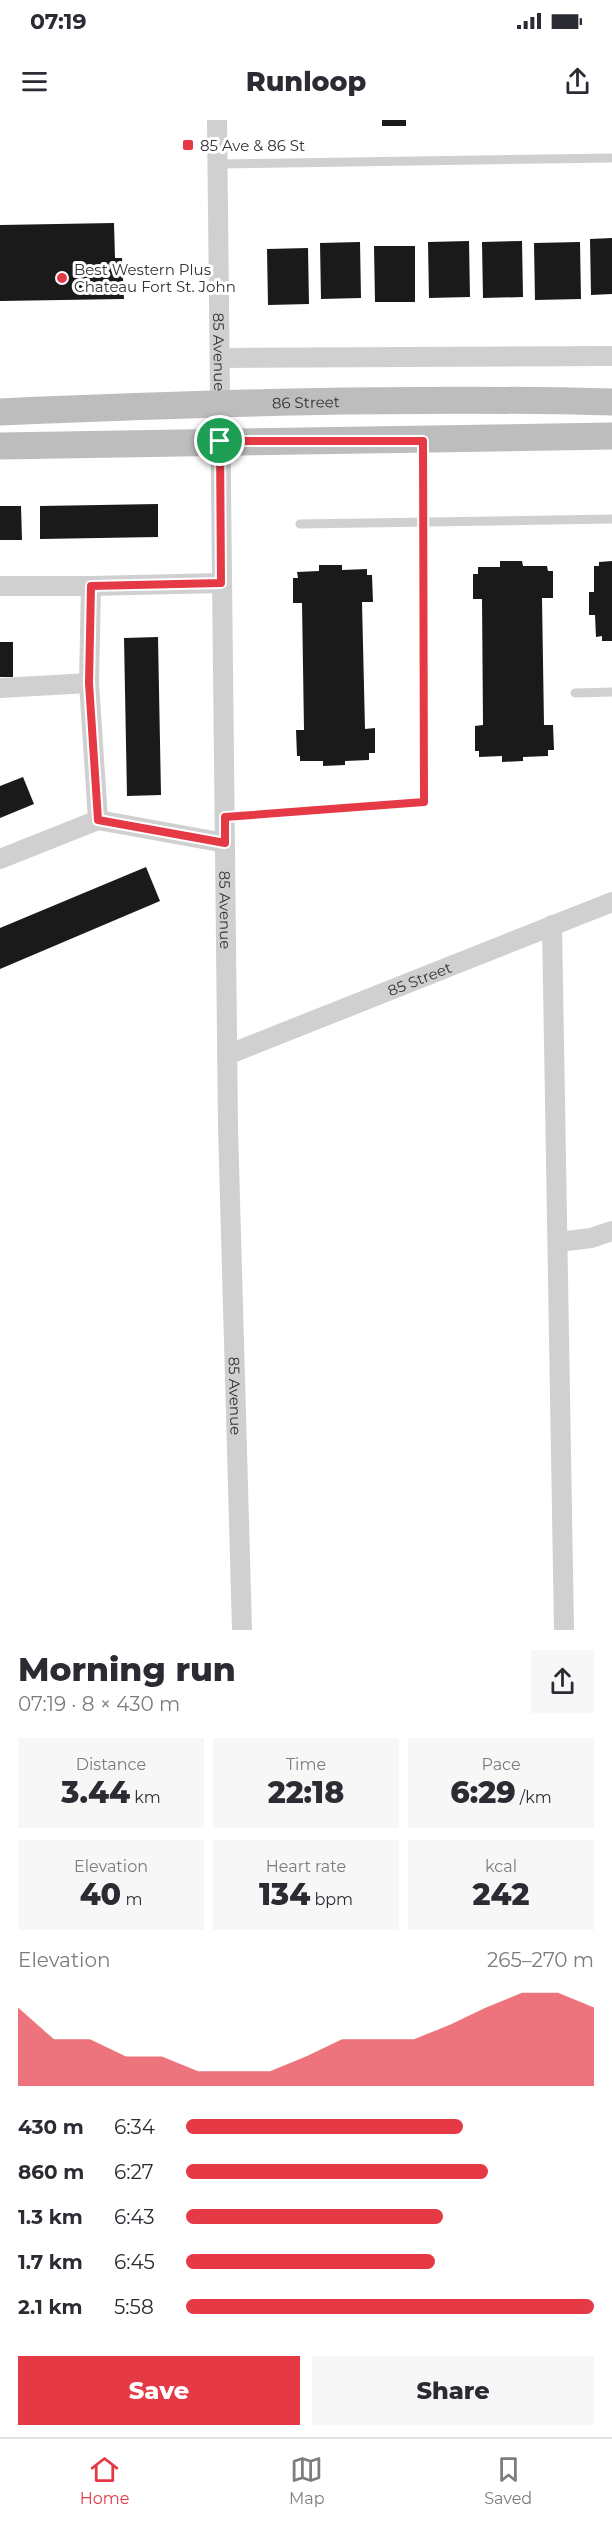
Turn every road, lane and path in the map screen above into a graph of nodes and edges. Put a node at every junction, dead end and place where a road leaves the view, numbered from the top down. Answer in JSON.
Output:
{"nodes":[{"id":1,"x":217,"y":120,"type":"edge"},
{"id":2,"x":612,"y":158,"type":"edge"},
{"id":3,"x":218,"y":164,"type":"junction"},
{"id":4,"x":612,"y":356,"type":"edge"},
{"id":5,"x":221,"y":358,"type":"junction"},
{"id":6,"x":219,"y":402,"type":"junction"},
{"id":7,"x":612,"y":402,"type":"edge"},
{"id":8,"x":0,"y":412,"type":"edge"},
{"id":9,"x":612,"y":436,"type":"edge"},
{"id":10,"x":220,"y":441,"type":"junction"},
{"id":11,"x":423,"y":441,"type":"junction"},
{"id":12,"x":0,"y":446,"type":"edge"},
{"id":13,"x":612,"y":519,"type":"edge"},
{"id":14,"x":423,"y":522,"type":"junction"},
{"id":15,"x":300,"y":524,"type":"dead end"},
{"id":16,"x":221,"y":583,"type":"junction"},
{"id":17,"x":0,"y":586,"type":"edge"},
{"id":18,"x":91,"y":586,"type":"junction"},
{"id":19,"x":89,"y":683,"type":"junction"},
{"id":20,"x":0,"y":688,"type":"edge"},
{"id":21,"x":612,"y":692,"type":"edge"},
{"id":22,"x":574,"y":693,"type":"dead end"},
{"id":23,"x":225,"y":817,"type":"junction"},
{"id":24,"x":98,"y":820,"type":"junction"},
{"id":25,"x":225,"y":843,"type":"junction"},
{"id":26,"x":0,"y":859,"type":"edge"},
{"id":27,"x":612,"y":902,"type":"edge"},
{"id":28,"x":552,"y":925,"type":"junction"},
{"id":29,"x":227,"y":1055,"type":"junction"},
{"id":30,"x":612,"y":1231,"type":"edge"},
{"id":31,"x":559,"y":1242,"type":"junction"},
{"id":32,"x":242,"y":1630,"type":"edge"},
{"id":33,"x":564,"y":1630,"type":"edge"}],
"edges":[{"from":1,"to":3,"type":"street","name":"85 Avenue"},
{"from":2,"to":3,"type":"lane"},
{"from":3,"to":5,"type":"street","name":"85 Avenue"},
{"from":4,"to":5,"type":"street"},
{"from":5,"to":6,"type":"street","name":"85 Avenue"},
{"from":6,"to":7,"type":"main road","name":"86 Street"},
{"from":6,"to":8,"type":"main road","name":"86 Street"},
{"from":6,"to":10,"type":"street","name":"85 Avenue"},
{"from":9,"to":11,"type":"main road"},
{"from":10,"to":11,"type":"main road"},
{"from":10,"to":12,"type":"main road"},
{"from":10,"to":16,"type":"street","name":"85 Avenue"},
{"from":11,"to":14,"type":"lane"},
{"from":13,"to":14,"type":"lane"},
{"from":14,"to":15,"type":"lane"},
{"from":14,"to":23,"type":"lane"},
{"from":16,"to":18,"type":"street"},
{"from":16,"to":23,"type":"street","name":"85 Avenue"},
{"from":17,"to":18,"type":"street"},
{"from":18,"to":19,"type":"street"},
{"from":19,"to":20,"type":"street"},
{"from":19,"to":24,"type":"street"},
{"from":21,"to":22,"type":"lane"},
{"from":23,"to":25,"type":"street","name":"85 Avenue"},
{"from":24,"to":25,"type":"street"},
{"from":24,"to":26,"type":"street"},
{"from":25,"to":29,"type":"street","name":"85 Avenue"},
{"from":27,"to":28,"type":"street","name":"85 Street"},
{"from":28,"to":29,"type":"street","name":"85 Street"},
{"from":28,"to":31,"type":"street"},
{"from":29,"to":32,"type":"street","name":"85 Avenue"},
{"from":30,"to":31,"type":"street"},
{"from":31,"to":33,"type":"street"}]}
